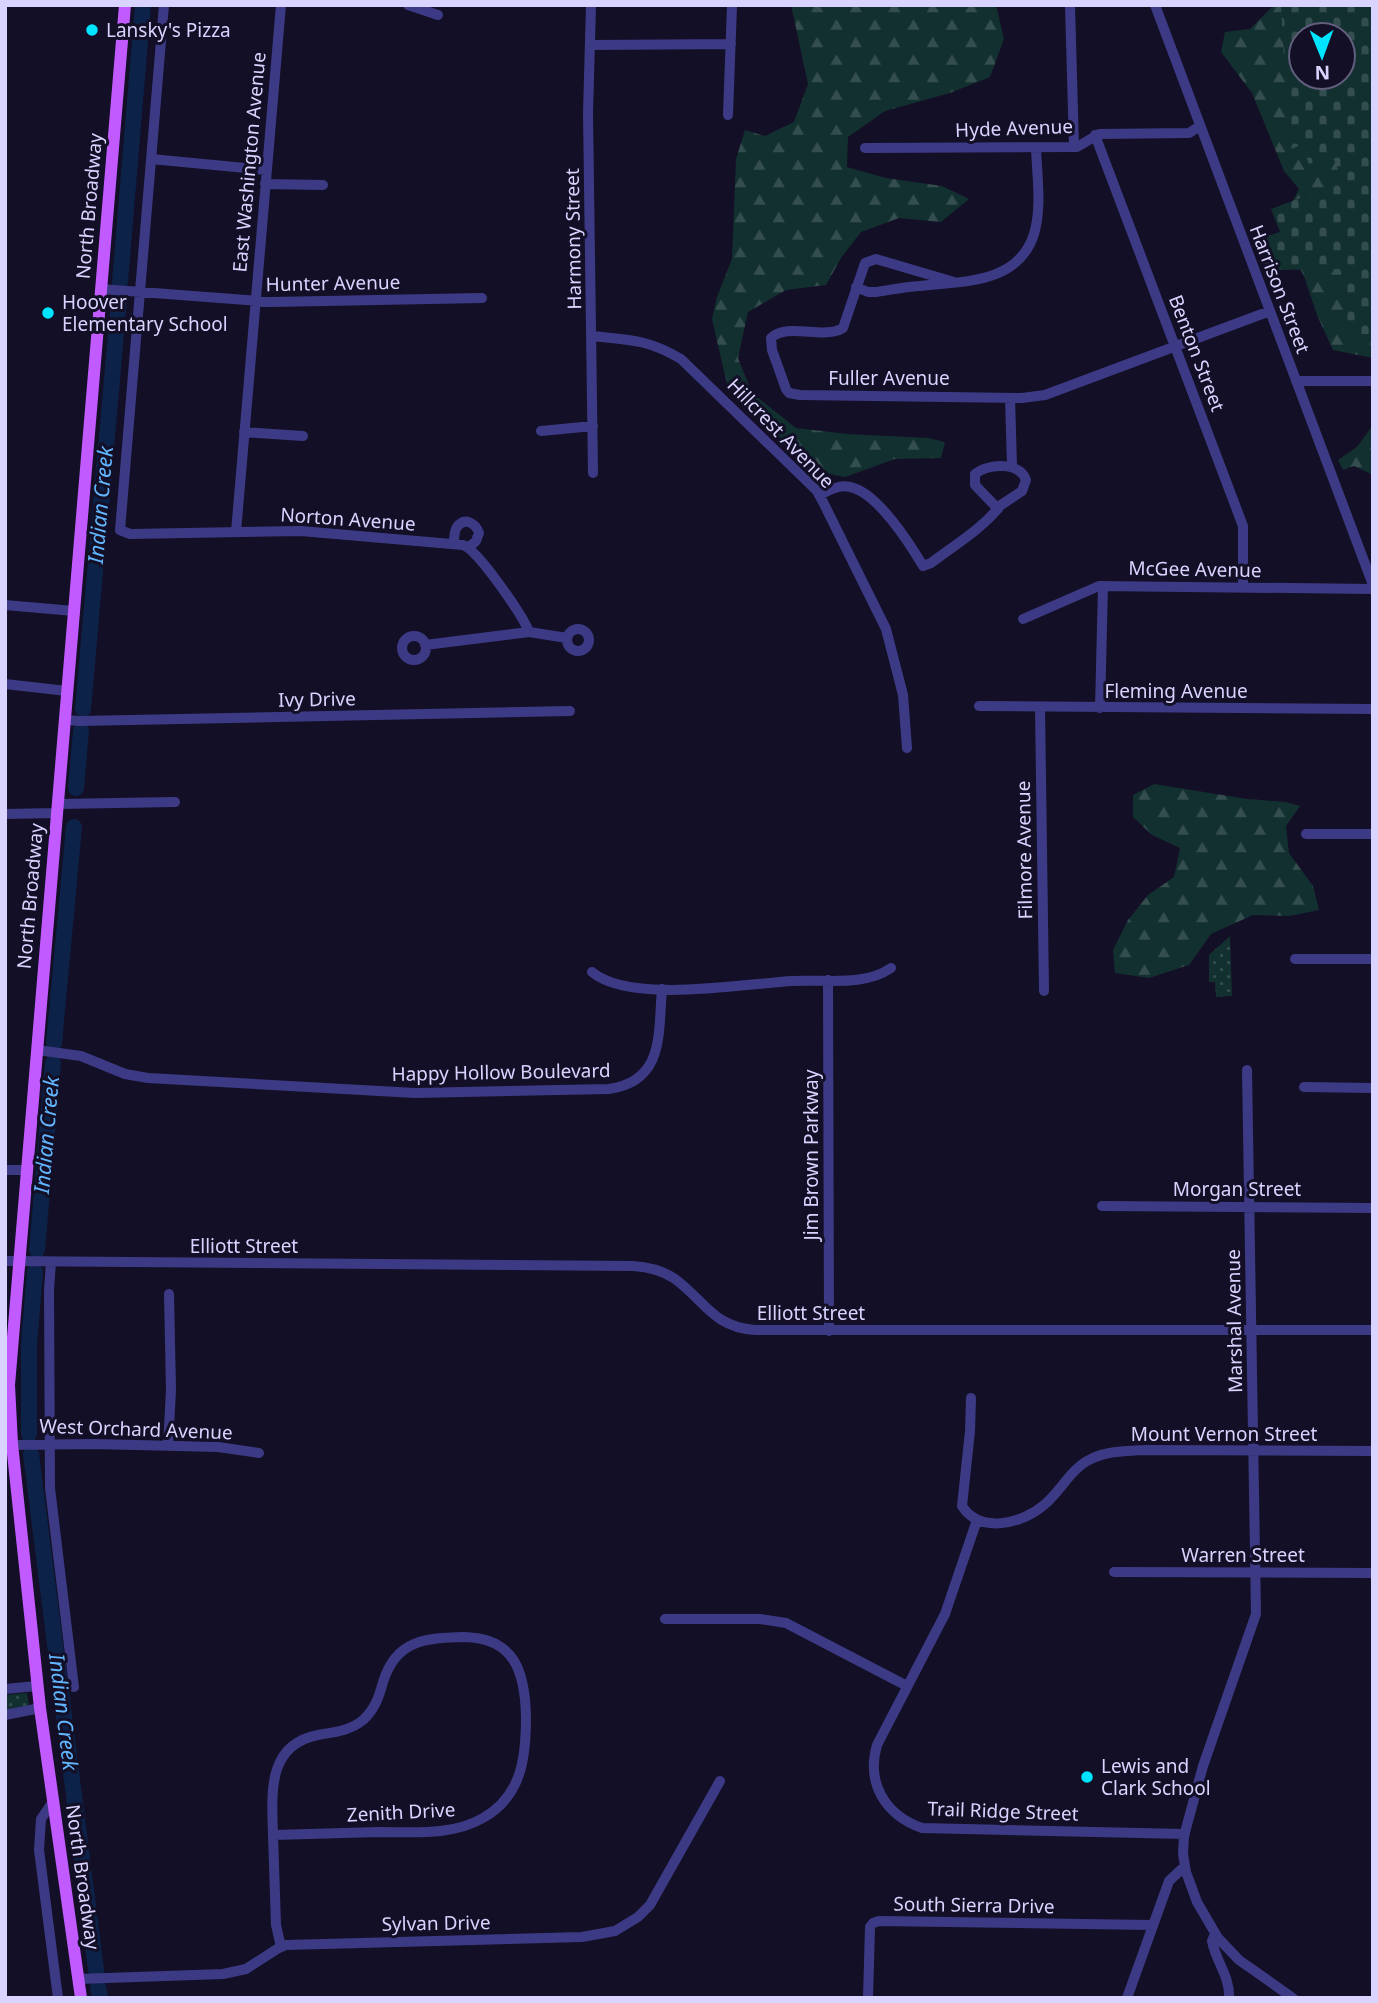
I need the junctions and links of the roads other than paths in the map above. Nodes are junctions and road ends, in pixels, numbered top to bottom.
1 (125, 5) edge
2 (164, 5) edge
3 (281, 5) edge
4 (408, 5) edge
5 (591, 5) edge
6 (732, 5) edge
7 (1070, 5) edge
8 (1155, 5) edge
9 (438, 15) dead end
10 (731, 44) junction
11 (591, 45) junction
12 (728, 115) dead end
13 (1200, 126) junction
14 (1096, 135) junction
15 (1074, 147) junction
16 (866, 148) dead end
17 (1036, 148) junction
18 (151, 159) junction
19 (266, 170) junction
20 (265, 184) junction
21 (323, 185) dead end
22 (954, 282) junction
23 (856, 286) junction
24 (101, 289) junction
25 (141, 292) junction
26 (482, 298) dead end
27 (255, 301) junction
28 (1270, 311) junction
29 (592, 336) junction
30 (1175, 347) junction
31 (1296, 381) junction
32 (1373, 381) edge
33 (1010, 398) junction
34 (593, 426) junction
35 (541, 431) dead end
36 (244, 432) junction
37 (303, 436) dead end
38 (1012, 466) junction
39 (593, 473) dead end
40 (819, 495) junction
41 (998, 509) junction
42 (236, 531) junction
43 (454, 544) junction
44 (469, 547) junction
45 (1103, 586) junction
46 (1243, 587) junction
47 (1373, 587) edge
48 (5, 605) edge
49 (74, 611) junction
50 (1023, 619) dead end
51 (529, 632) junction
52 (567, 638) dead end
53 (425, 645) dead end
54 (5, 684) edge
55 (67, 691) junction
56 (979, 706) dead end
57 (1040, 707) junction
58 (1100, 708) junction
59 (1373, 709) edge
60 (570, 711) dead end
61 (65, 720) junction
62 (907, 748) dead end
63 (175, 803) dead end
64 (57, 809) junction
65 (5, 814) edge
66 (1306, 834) dead end
67 (1373, 834) edge
68 (1295, 959) dead end
69 (1373, 959) edge
70 (891, 968) dead end
71 (592, 972) dead end
72 (828, 980) junction
73 (663, 989) junction
74 (1044, 991) dead end
75 (37, 1050) junction
76 (1247, 1070) dead end
77 (1304, 1087) dead end
78 (1373, 1088) edge
79 (5, 1170) edge
80 (27, 1170) junction
81 (1102, 1206) dead end
82 (1249, 1207) junction
83 (1373, 1208) edge
84 (12, 1261) edge
85 (51, 1262) junction
86 (169, 1294) dead end
87 (1252, 1329) junction
88 (1373, 1330) edge
89 (829, 1331) junction
90 (971, 1398) dead end
91 (48, 1443) junction
92 (8, 1444) edge
93 (168, 1446) junction
94 (1254, 1451) junction
95 (1373, 1451) edge
96 (259, 1453) dead end
97 (976, 1520) junction
98 (1114, 1572) dead end
99 (1256, 1572) junction
100 (1373, 1573) edge
101 (665, 1619) dead end
102 (37, 1686) junction
103 (907, 1686) junction
104 (74, 1687) dead end
105 (5, 1689) edge
106 (40, 1708) junction
107 (5, 1715) edge
108 (720, 1781) dead end
109 (52, 1803) junction
110 (1185, 1834) junction
111 (273, 1835) junction
112 (1185, 1866) junction
113 (1152, 1925) junction
114 (1215, 1934) junction
115 (281, 1947) junction
116 (78, 1979) junction
117 (58, 1998) edge
118 (81, 1998) edge
119 (868, 1998) edge
120 (1127, 1998) edge
121 (1228, 1998) edge
122 (1293, 1998) edge

1 - 24 main road, North Broadway
2 - 18 street
3 - 19 street, East Washington Avenue
4 - 9 street
5 - 11 street, Harmony Street
6 - 10 street
7 - 15 street
8 - 13 street, Harrison Street
10 - 11 street
10 - 12 street
11 - 29 street, Harmony Street
13 - 14 street, Hyde Avenue
13 - 28 street, Harrison Street
14 - 15 street, Hyde Avenue
14 - 30 street, Benton Street
15 - 17 street, Hyde Avenue
16 - 17 street, Hyde Avenue
17 - 22 street
18 - 19 street
18 - 25 street
19 - 20 street, East Washington Avenue
20 - 21 street
20 - 27 street, East Washington Avenue
22 - 23 street
22 - 23 street, Fuller Avenue
23 - 33 street, Fuller Avenue
24 - 25 street, Hunter Avenue
24 - 49 main road, North Broadway
25 - 27 street, Hunter Avenue
25 - 42 street, Norton Avenue
26 - 27 street, Hunter Avenue
27 - 36 street, East Washington Avenue
28 - 30 street, Fuller Avenue
28 - 31 street, Harrison Street
29 - 34 street, Harmony Street
29 - 40 street, Hillcrest Avenue
30 - 33 street, Fuller Avenue
30 - 46 street, Benton Street
31 - 32 street
31 - 47 street, Harrison Street
33 - 38 street
34 - 35 street
34 - 39 street, Harmony Street
36 - 37 street
36 - 42 street, East Washington Avenue
38 - 41 street
38 - 41 street
40 - 41 street
40 - 62 street, Hillcrest Avenue
42 - 43 street, Norton Avenue
43 - 44 street, Norton Avenue
43 - 44 street
44 - 51 street
45 - 46 street, McGee Avenue
45 - 50 street, McGee Avenue
45 - 58 street
46 - 47 street, McGee Avenue
48 - 49 street
49 - 55 main road, North Broadway
51 - 52 street
51 - 53 street
54 - 55 street
55 - 61 main road, North Broadway
56 - 57 street, Fleming Avenue
57 - 58 street, Fleming Avenue
57 - 74 street, Filmore Avenue
58 - 59 street, Fleming Avenue
60 - 61 street, Ivy Drive
61 - 64 main road, North Broadway
63 - 64 street
64 - 65 street
64 - 75 main road, North Broadway
66 - 67 street
68 - 69 street
70 - 72 street
71 - 73 street
72 - 73 street
72 - 89 street, Jim Brown Parkway
73 - 75 street, Happy Hollow Boulevard
75 - 80 main road, North Broadway
76 - 82 street, Marshal Avenue
77 - 78 street
79 - 80 street
80 - 84 main road, North Broadway
81 - 82 street, Morgan Street
82 - 83 street, Morgan Street
82 - 87 street, Marshal Avenue
84 - 85 street, Elliott Street
84 - 92 main road, North Broadway
85 - 89 street, Elliott Street
85 - 91 street
86 - 93 street
87 - 88 street, Elliott Street
87 - 89 street, Elliott Street
87 - 94 street, Marshal Avenue
90 - 97 street
91 - 92 street, West Orchard Avenue
91 - 93 street, West Orchard Avenue
91 - 104 street
92 - 102 main road, North Broadway
93 - 96 street, West Orchard Avenue
94 - 95 street, Mount Vernon Street
94 - 97 street, Mount Vernon Street
94 - 99 street, Marshal Avenue
97 - 103 street, Trail Ridge Street
98 - 99 street, Warren Street
99 - 100 street, Warren Street
99 - 110 street, Marshal Avenue
101 - 103 street
102 - 105 street
102 - 106 main road, North Broadway
103 - 110 street, Trail Ridge Street
106 - 107 street
106 - 109 main road, North Broadway
108 - 115 street, Sylvan Drive
109 - 116 main road, North Broadway
109 - 117 street
110 - 112 street, Marshal Avenue
111 - 111 street, Zenith Drive
111 - 115 street, Zenith Drive
112 - 113 street
112 - 114 street, Marshal Avenue
113 - 119 street, South Sierra Drive
113 - 120 street
114 - 121 street
114 - 122 street
115 - 116 street
116 - 118 main road, North Broadway

